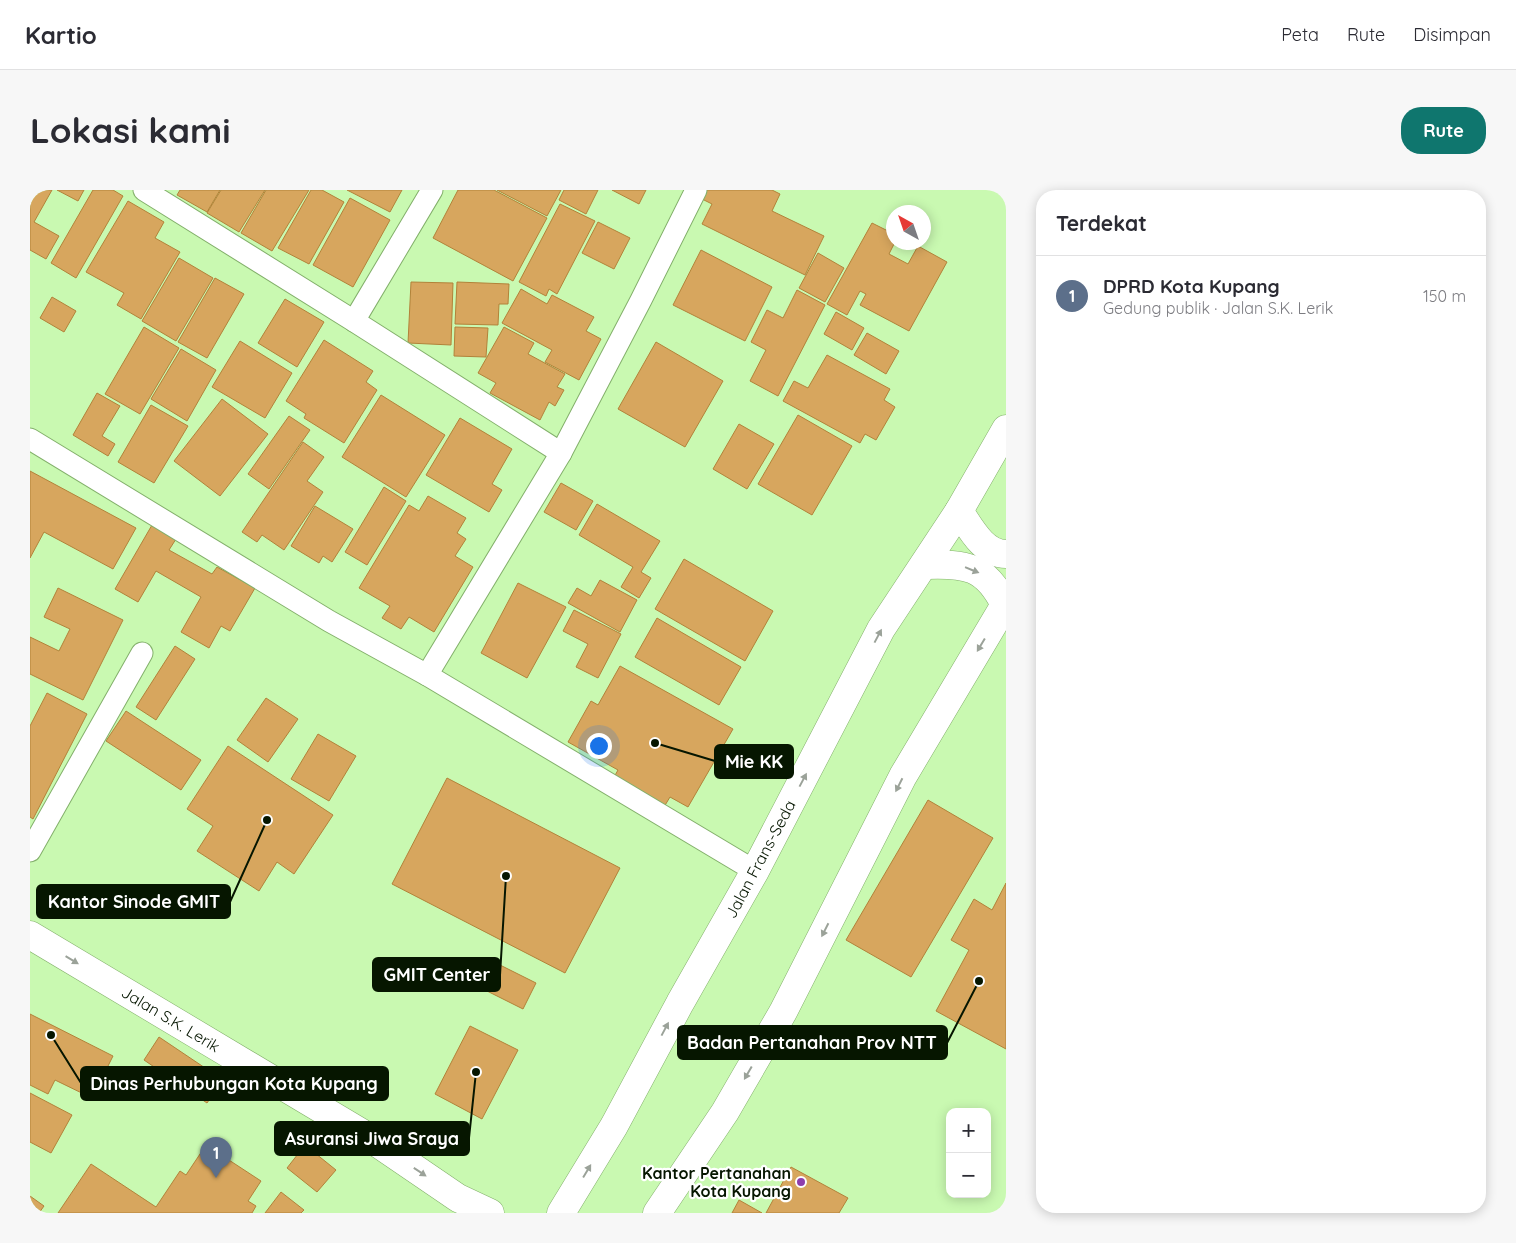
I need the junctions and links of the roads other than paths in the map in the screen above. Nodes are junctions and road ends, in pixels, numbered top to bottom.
1 (144, 190) edge
2 (432, 190) edge
3 (696, 190) edge
4 (354, 321) junction
5 (1006, 429) edge
6 (30, 439) edge
7 (561, 453) junction
8 (959, 510) junction
9 (1006, 554) edge
10 (924, 565) junction
11 (1006, 604) edge
12 (142, 653) dead end
13 (428, 674) junction
14 (30, 851) edge
15 (755, 871) junction
16 (30, 936) edge
17 (490, 1213) edge
18 (561, 1213) edge
19 (657, 1213) edge

1 - 4 street
2 - 4 street
3 - 7 street
4 - 7 street
5 - 8 main road, Jalan Frans-Seda
6 - 13 street
7 - 13 street
8 - 9 main road
8 - 10 main road, Jalan Frans-Seda
10 -> 11 main road
15 -> 10 main road, Jalan Frans-Seda
11 -> 19 main road
12 - 14 street
13 - 15 street
18 -> 15 main road, Jalan Frans-Seda
16 -> 17 main road, Jalan S.K. Lerik

